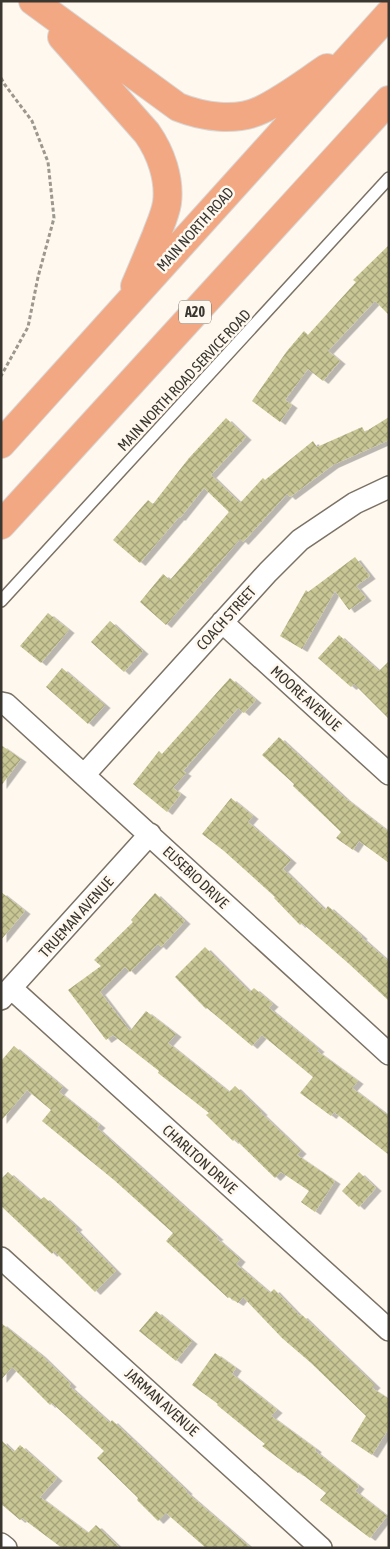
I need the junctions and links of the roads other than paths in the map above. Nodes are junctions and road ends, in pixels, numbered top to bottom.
1 (31, 1) edge
2 (389, 14) edge
3 (355, 50) junction
4 (389, 100) edge
5 (389, 178) edge
6 (128, 302) junction
7 (1, 444) edge
8 (389, 487) edge
9 (1, 525) edge
10 (1, 601) edge
11 (222, 622) junction
12 (1, 703) edge
13 (389, 774) edge
14 (84, 775) junction
15 (150, 834) junction
16 (6, 993) edge
17 (389, 1054) edge
18 (1, 1258) edge
19 (389, 1330) edge
20 (1, 1544) edge
21 (6, 1548) edge
22 (321, 1548) edge

1 - 3 highway
1 - 6 highway
2 - 3 highway, MAIN NORTH ROAD
3 - 6 highway, MAIN NORTH ROAD
4 - 9 highway, A20
5 - 10 lane, MAIN NORTH ROAD SERVICE ROAD
6 - 7 highway, MAIN NORTH ROAD
8 - 11 street, COACH STREET
11 - 13 street, MOORE AVENUE
11 - 14 street, COACH STREET
12 - 14 street, EUSEBIO DRIVE
14 - 15 street, EUSEBIO DRIVE
15 - 16 street, TRUEMAN AVENUE
15 - 17 street, EUSEBIO DRIVE
16 - 19 street, CHARLTON DRIVE
18 - 22 street, JARMAN AVENUE
20 - 21 street

